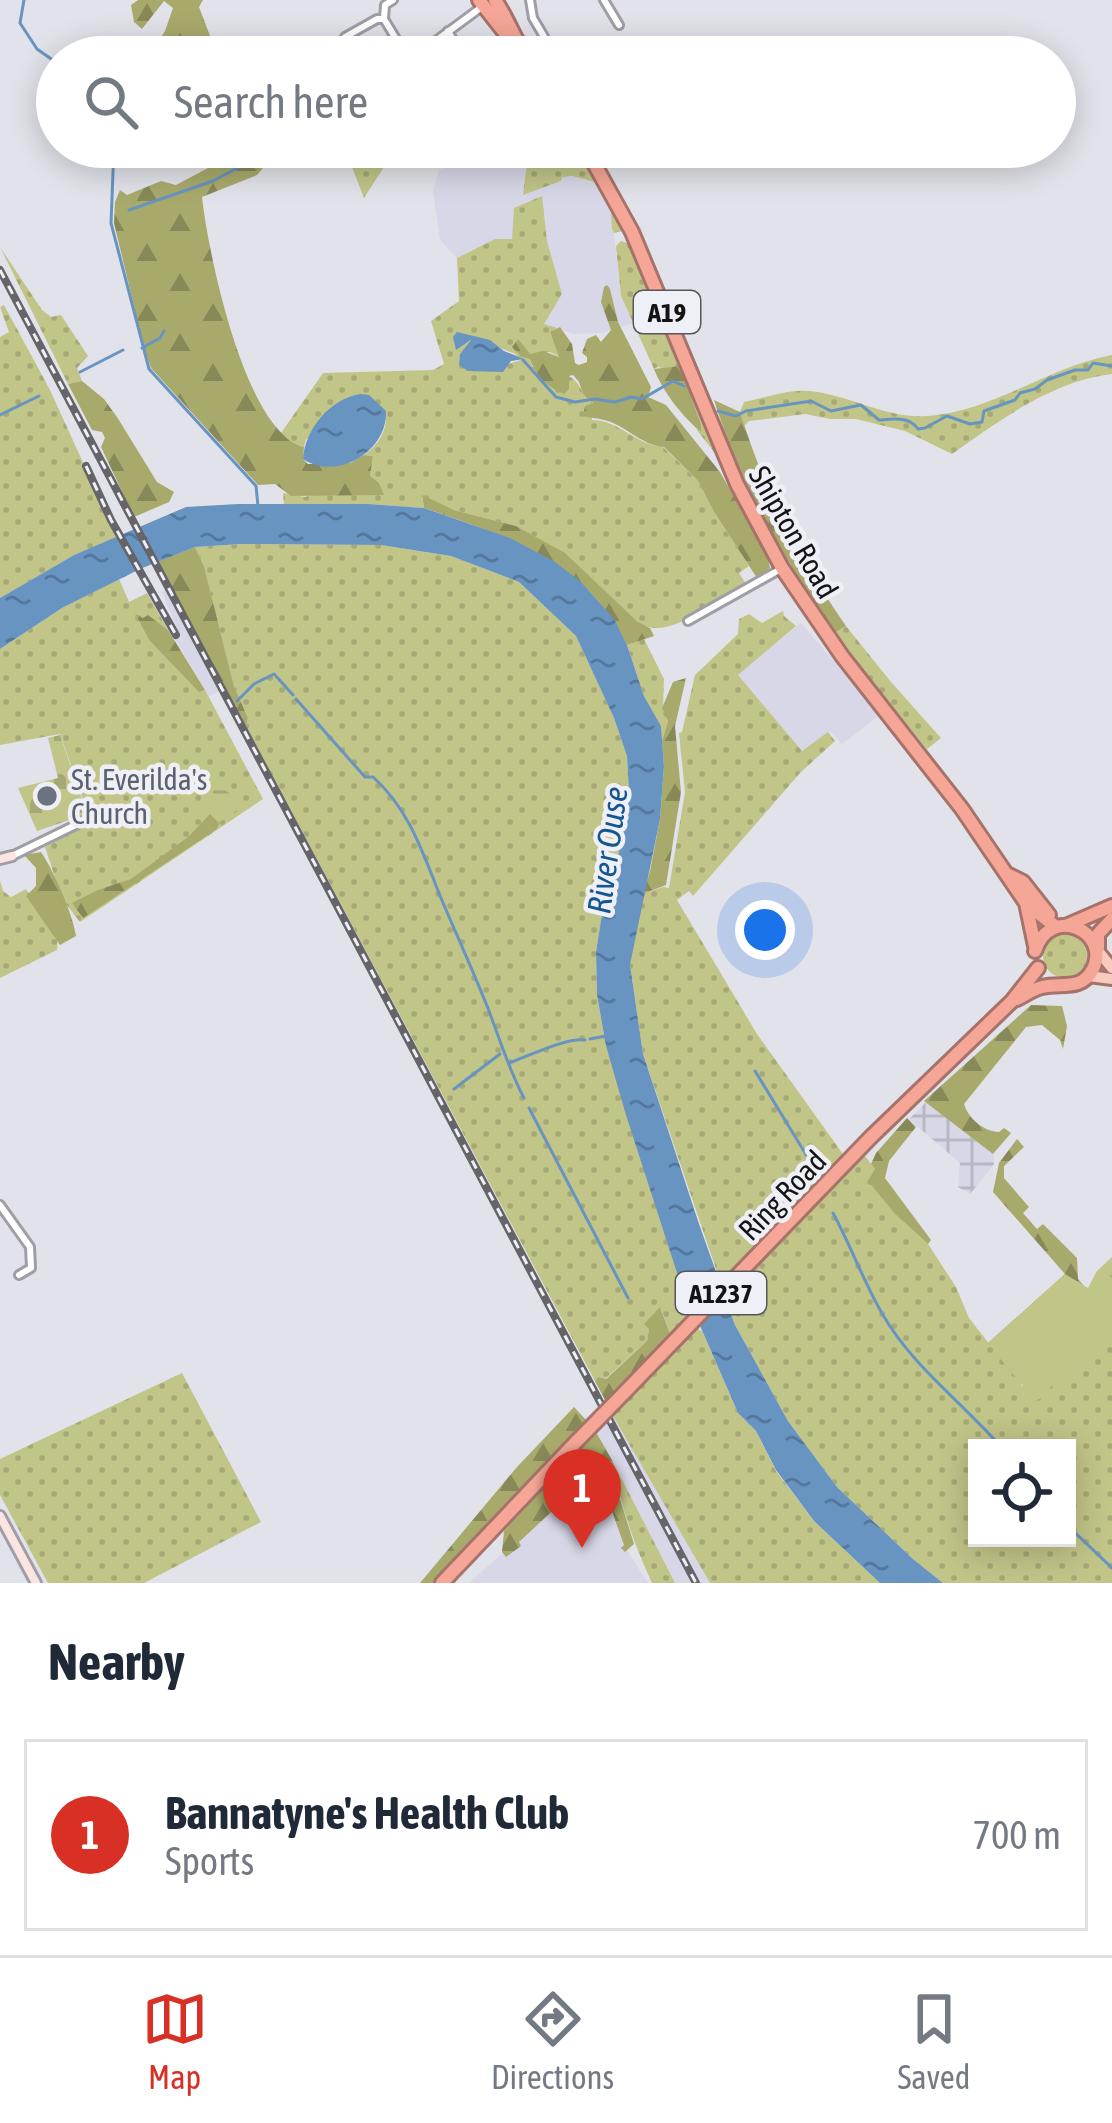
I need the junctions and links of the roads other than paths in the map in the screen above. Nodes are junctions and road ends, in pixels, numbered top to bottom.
1 (393, 0) edge
2 (530, 0) edge
3 (604, 0) edge
4 (488, 1) edge
5 (384, 19) junction
6 (620, 26) dead end
7 (448, 31) junction
8 (347, 36) edge
9 (396, 36) edge
10 (441, 36) edge
11 (451, 36) edge
12 (510, 36) edge
13 (544, 36) edge
14 (597, 168) edge
15 (782, 568) junction
16 (688, 621) dead end
17 (94, 816) dead end
18 (12, 856) joint
19 (0, 859) edge
20 (1008, 874) junction
21 (1026, 903) junction
22 (1112, 908) edge
23 (1112, 919) edge
24 (1067, 925) junction
25 (1035, 945) junction
26 (1094, 946) junction
27 (1037, 968) junction
28 (1112, 968) edge
29 (1089, 976) junction
30 (1112, 979) edge
31 (1058, 985) junction
32 (1012, 1001) junction
33 (987, 1023) junction
34 (2, 1212) edge
35 (31, 1268) junction
36 (39, 1274) dead end
37 (19, 1275) dead end
38 (0, 1516) edge
39 (37, 1583) edge
40 (442, 1583) edge

1 - 5 street
2 - 13 street
3 - 6 street
4 - 7 street
4 - 12 highway
5 - 8 street
5 - 9 street
7 - 10 street
7 - 11 street
14 - 15 highway, Shipton Road / A19
15 - 16 street
15 - 20 highway, Shipton Road / A19
17 - 18 street
18 - 19 street
20 - 21 highway, Shipton Road / A19
20 - 24 highway
21 - 24 highway, Shipton Road / A19
21 - 25 highway, Shipton Road / A19
22 - 24 highway
22 - 26 highway
23 - 26 highway
24 - 25 highway
24 - 26 highway
25 - 27 highway
25 - 33 highway
26 - 28 main road
26 - 29 highway
27 - 31 highway
27 - 32 highway, Ring Road / A1237
29 - 30 main road
29 - 31 highway
31 - 32 highway, Ring Road / A1237
32 - 33 highway, Ring Road / A1237
33 - 40 highway, Ring Road / A1237, bridge
34 - 35 street
35 - 36 street
35 - 37 street
38 - 39 street

